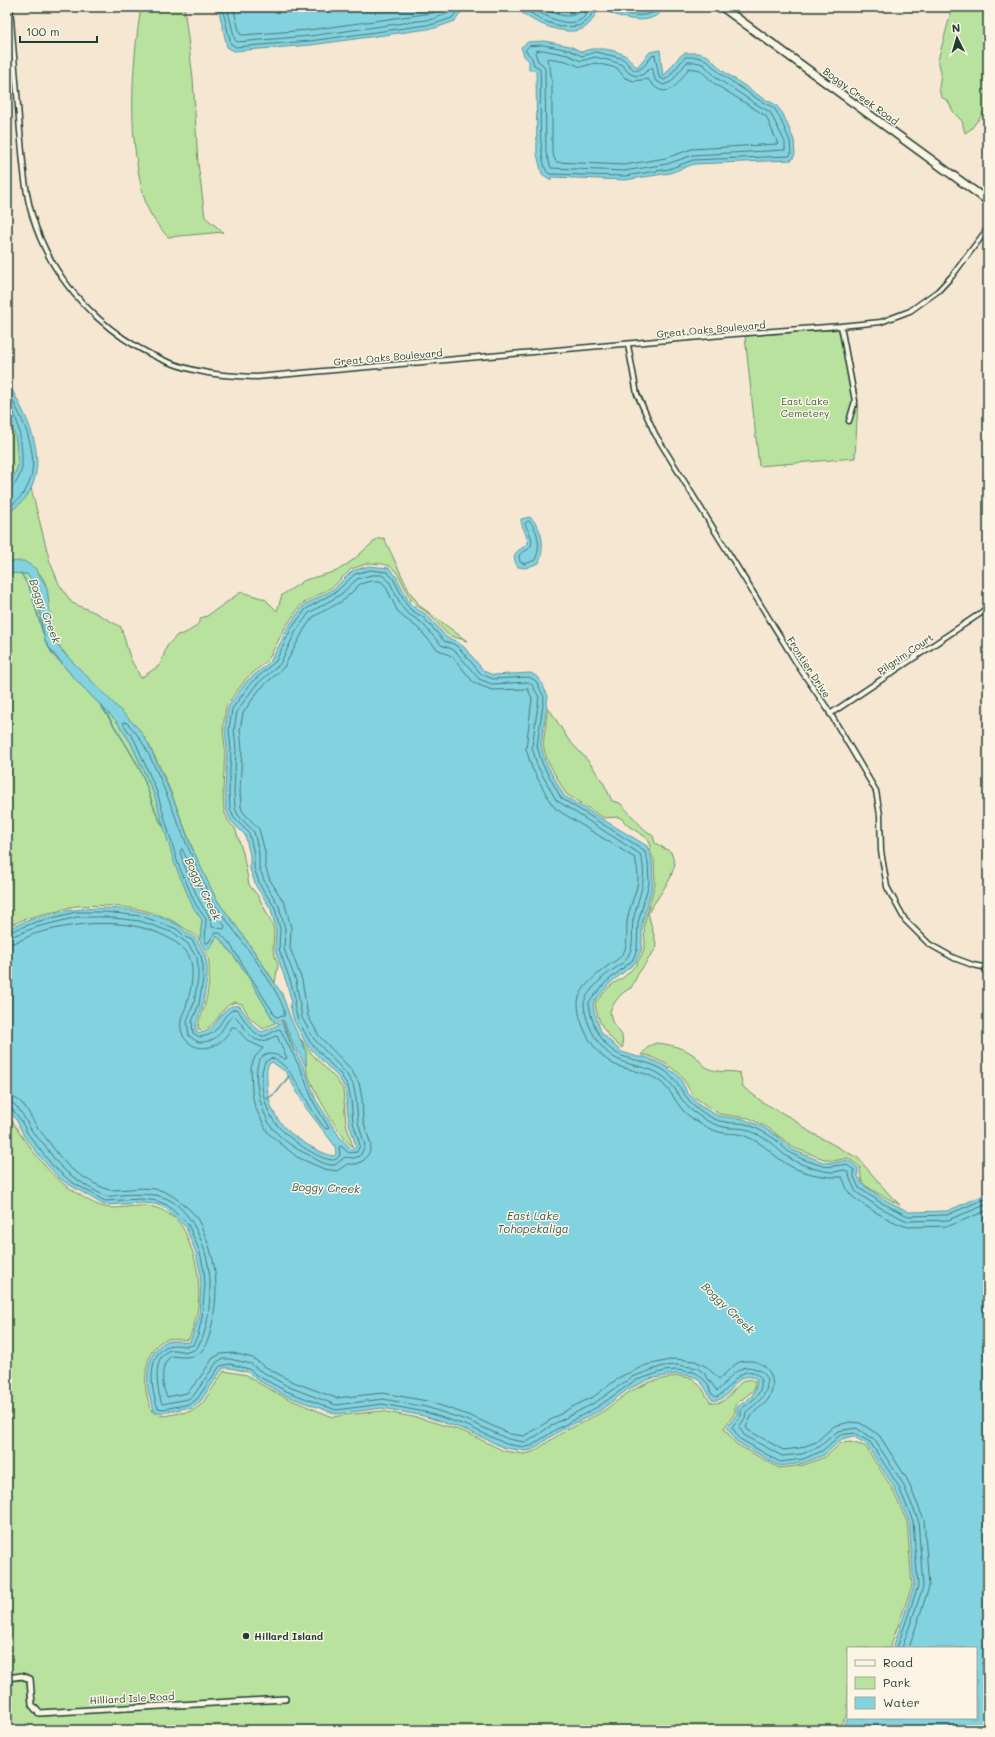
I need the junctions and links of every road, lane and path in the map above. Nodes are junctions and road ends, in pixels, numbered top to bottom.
1 (10, 7) edge
2 (722, 7) edge
3 (988, 201) edge
4 (988, 228) edge
5 (841, 326) junction
6 (628, 345) junction
7 (849, 421) dead end
8 (988, 606) edge
9 (830, 714) junction
10 (988, 968) edge
11 (7, 1678) edge
12 (285, 1699) dead end

1 - 6 street, Great Oaks Boulevard
2 - 3 main road, Boggy Creek Road
4 - 5 street, Great Oaks Boulevard
5 - 6 street, Great Oaks Boulevard
5 - 7 street
6 - 9 street, Frontier Drive
8 - 9 street, Pilgrim Court
9 - 10 street, Frontier Drive
11 - 12 street, Hilliard Isle Road

